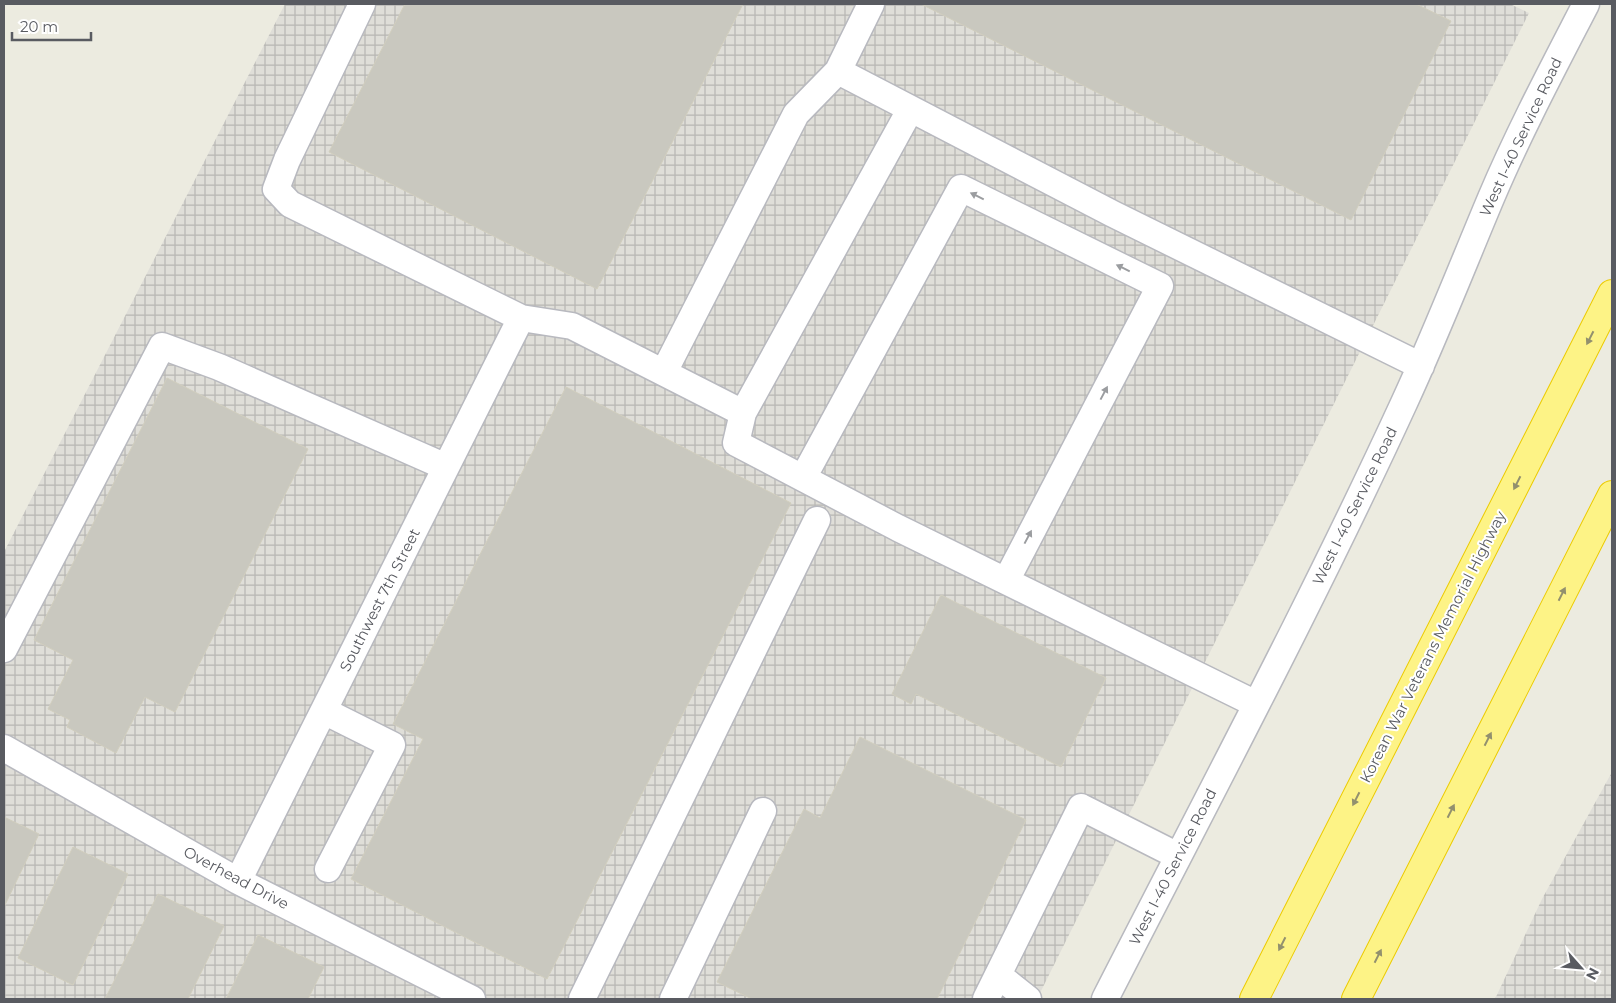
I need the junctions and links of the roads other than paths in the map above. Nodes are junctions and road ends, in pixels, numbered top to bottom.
1 (362, 4) edge
2 (871, 4) edge
3 (1586, 4) edge
4 (838, 71) junction
5 (910, 110) junction
6 (1612, 294) edge
7 (521, 318) junction
8 (1421, 366) junction
9 (664, 372) junction
10 (743, 413) junction
11 (446, 468) junction
12 (804, 478) junction
13 (1612, 495) edge
14 (817, 520) dead end
15 (1006, 581) junction
16 (4, 649) edge
17 (1256, 704) junction
18 (324, 711) junction
19 (4, 748) edge
20 (763, 811) dead end
21 (1178, 856) junction
22 (328, 869) dead end
23 (238, 881) junction
24 (998, 975) junction
25 (472, 999) edge
26 (582, 999) edge
27 (673, 999) edge
28 (986, 999) edge
29 (1028, 999) edge
30 (1105, 999) edge
31 (1254, 999) edge
32 (1356, 999) edge

1 - 7 street
2 - 4 street
3 - 8 street, West I-40 Service Road
4 - 5 street
4 - 9 street
5 - 8 street
5 - 10 street
6 -> 31 highway, Korean War Veterans Memorial Highway
7 - 9 street
7 - 11 street, Southwest 7th Street
8 - 17 street, West I-40 Service Road
9 - 10 street
10 - 12 street
11 - 16 street
11 - 18 street, Southwest 7th Street
12 - 15 street
15 -> 12 street
32 -> 13 highway
14 - 26 street
15 - 17 street
17 - 21 street, West I-40 Service Road
18 - 22 street
18 - 23 street, Southwest 7th Street
19 - 23 street, Overhead Drive
20 - 27 street
21 - 24 street
21 - 30 street, West I-40 Service Road
23 - 25 street, Overhead Drive
24 - 28 street
24 - 29 street

